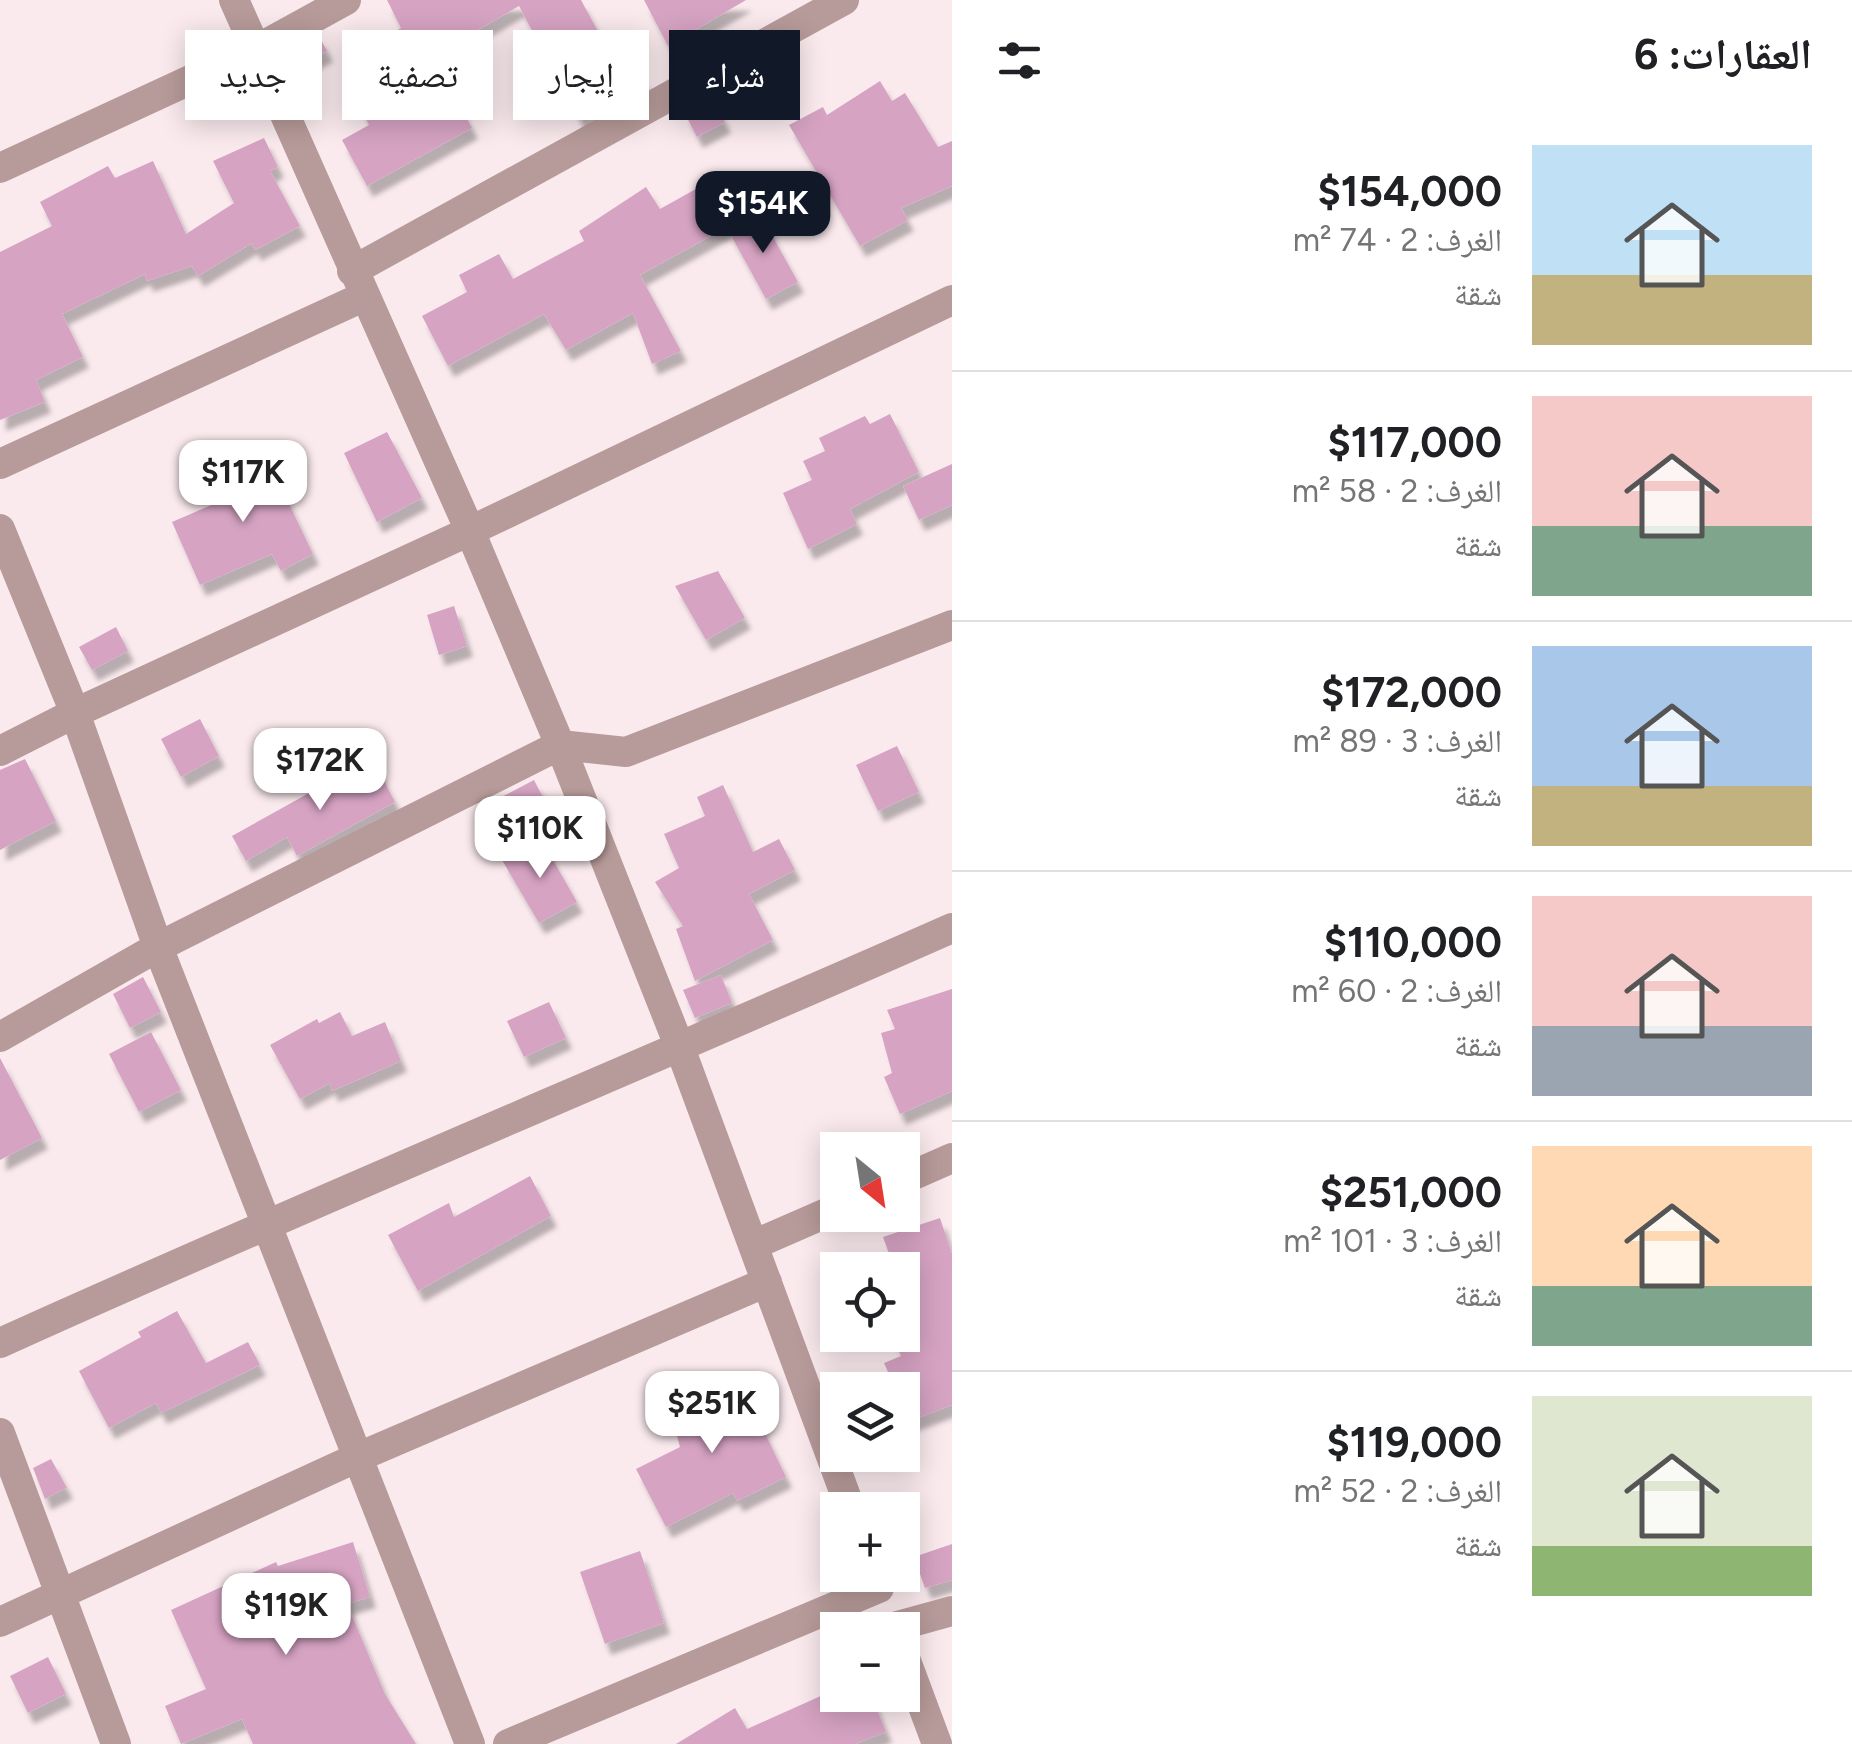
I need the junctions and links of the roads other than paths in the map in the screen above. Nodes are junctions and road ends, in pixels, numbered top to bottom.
1 (234, 0) edge
2 (346, 0) edge
3 (844, 0) edge
4 (248, 30) edge
5 (292, 30) edge
6 (185, 82) edge
7 (288, 120) edge
8 (0, 168) edge
9 (358, 284) junction
10 (952, 300) edge
11 (0, 464) edge
12 (0, 529) edge
13 (470, 531) junction
14 (952, 625) edge
15 (75, 713) junction
16 (560, 745) junction
17 (0, 751) edge
18 (952, 928) edge
19 (158, 947) junction
20 (0, 1037) edge
21 (680, 1048) junction
22 (952, 1158) edge
23 (920, 1172) edge
24 (820, 1216) edge
25 (265, 1223) junction
26 (753, 1244) junction
27 (767, 1282) junction
28 (0, 1342) edge
29 (0, 1433) edge
30 (356, 1458) junction
31 (843, 1492) edge
32 (852, 1592) edge
33 (60, 1596) junction
34 (952, 1610) edge
35 (0, 1622) edge
36 (920, 1625) edge
37 (920, 1698) edge
38 (116, 1744) edge
39 (470, 1744) edge
40 (508, 1744) edge
41 (937, 1744) edge

1 - 4 street
2 - 5 street
3 - 9 street
6 - 8 street
7 - 9 street
9 - 11 street
9 - 13 street
10 - 13 street
12 - 15 street
13 - 15 street
13 - 16 street
14 - 16 street
15 - 17 street
15 - 19 street
16 - 19 street
16 - 21 street
18 - 21 street
19 - 20 street
19 - 25 street
21 - 25 street
21 - 26 street
22 - 23 street
24 - 26 street
25 - 28 street
25 - 30 street
26 - 27 street
27 - 30 street
27 - 31 street
29 - 33 street
30 - 33 street
30 - 39 street
32 - 40 street
33 - 35 street
33 - 38 street
34 - 36 street
37 - 41 street

